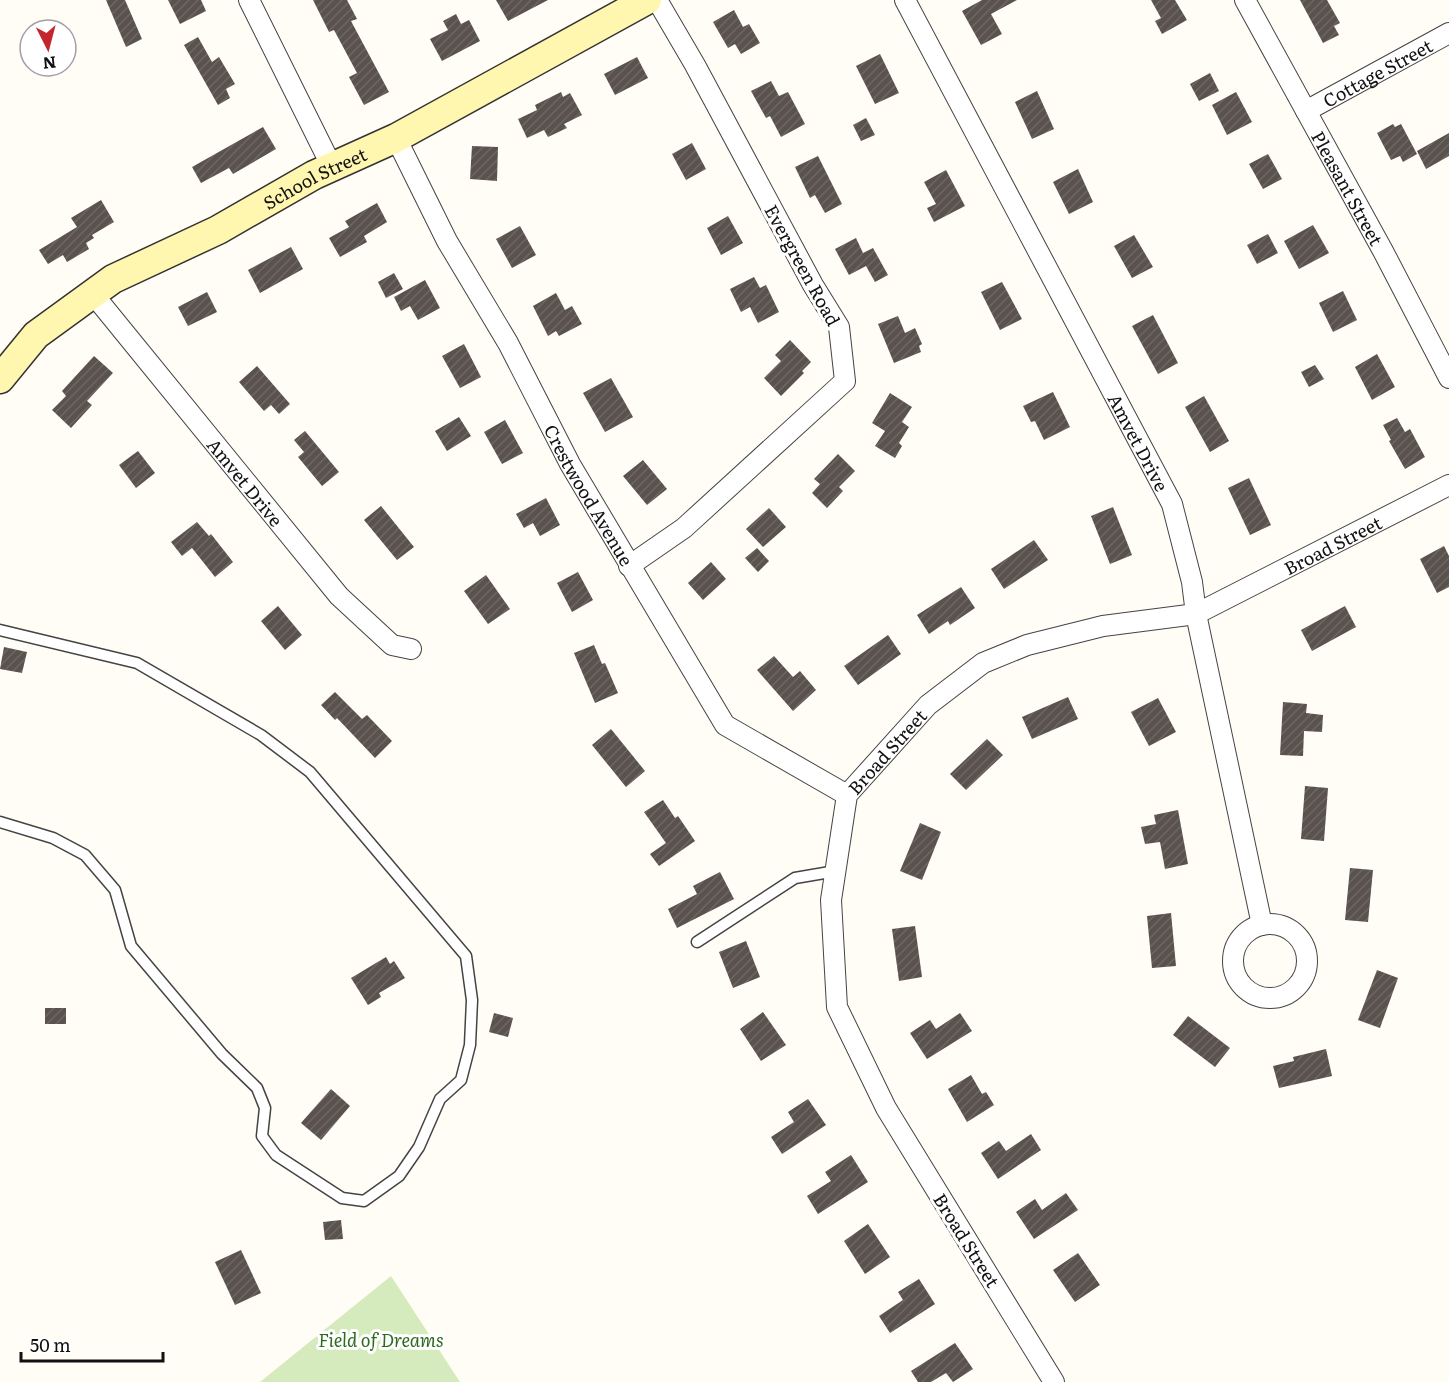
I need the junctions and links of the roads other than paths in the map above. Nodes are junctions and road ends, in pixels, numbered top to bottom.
1 (249, 0) edge
2 (647, 0) edge
3 (657, 0) edge
4 (904, 0) edge
5 (1245, 0) edge
6 (1449, 33) edge
7 (1306, 111) junction
8 (396, 138) junction
9 (332, 167) junction
10 (93, 294) junction
11 (1449, 378) edge
12 (0, 379) edge
13 (1449, 485) edge
14 (629, 566) junction
15 (1196, 614) junction
16 (0, 630) edge
17 (411, 650) dead end
18 (848, 795) junction
19 (0, 822) edge
20 (836, 871) junction
21 (1262, 924) dead end
22 (697, 942) dead end
23 (1054, 1382) edge

1 - 9 street
2 - 8 street, School Street
3 - 14 street, Evergreen Road
4 - 15 street, Amvet Drive
5 - 7 street, Pleasant Street
6 - 7 street, Cottage Street
7 - 11 street, Pleasant Street
8 - 9 street, School Street
8 - 14 street, Crestwood Avenue
9 - 10 street, School Street
10 - 12 street, School Street
10 - 17 street, Amvet Drive
13 - 15 street, Broad Street
14 - 18 street, Crestwood Avenue
15 - 18 street, Broad Street
15 - 21 street, Amvet Drive
16 - 19 lane
18 - 20 street, Broad Street
20 - 22 lane
20 - 23 street, Broad Street

